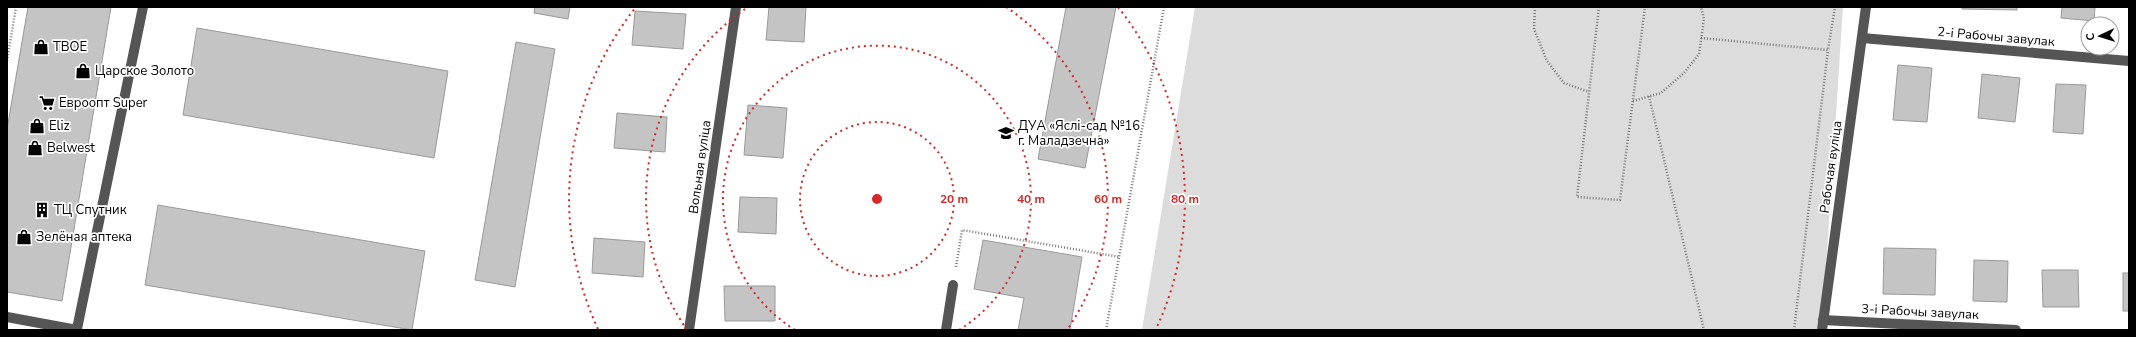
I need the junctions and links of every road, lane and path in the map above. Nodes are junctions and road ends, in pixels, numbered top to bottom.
1 (16, 7) edge
2 (143, 7) edge
3 (736, 7) edge
4 (1164, 7) edge
5 (1535, 7) edge
6 (1599, 7) edge
7 (1645, 7) edge
8 (1701, 7) edge
9 (1835, 7) edge
10 (1866, 7) edge
11 (1702, 38) junction
12 (1862, 38) junction
13 (1828, 50) junction
14 (7, 61) edge
15 (2129, 61) edge
16 (1589, 92) junction
17 (1649, 96) junction
18 (1633, 101) junction
19 (1120, 257) junction
20 (953, 285) joint
21 (7, 317) edge
22 (1823, 320) junction
23 (77, 329) edge
24 (690, 330) edge
25 (946, 330) edge
26 (1106, 330) edge
27 (1704, 330) edge
28 (1794, 330) edge
29 (1822, 330) edge
30 (2016, 330) edge

1 - 14 path
2 - 23 street
3 - 24 street, Вольная вуліца
4 - 19 path
5 - 16 path
6 - 16 path
7 - 18 path
8 - 11 path
9 - 13 path
10 - 12 street, Рабочая вуліца
11 - 13 path
11 - 17 path
12 - 15 street, 2-і Рабочы завулак
12 - 22 street, Рабочая вуліца
13 - 28 path
16 - 18 path
17 - 18 path
17 - 27 path
19 - 20 path
19 - 26 path
20 - 25 street
21 - 23 street
22 - 29 street, Рабочая вуліца
22 - 30 street, 3-і Рабочы завулак

